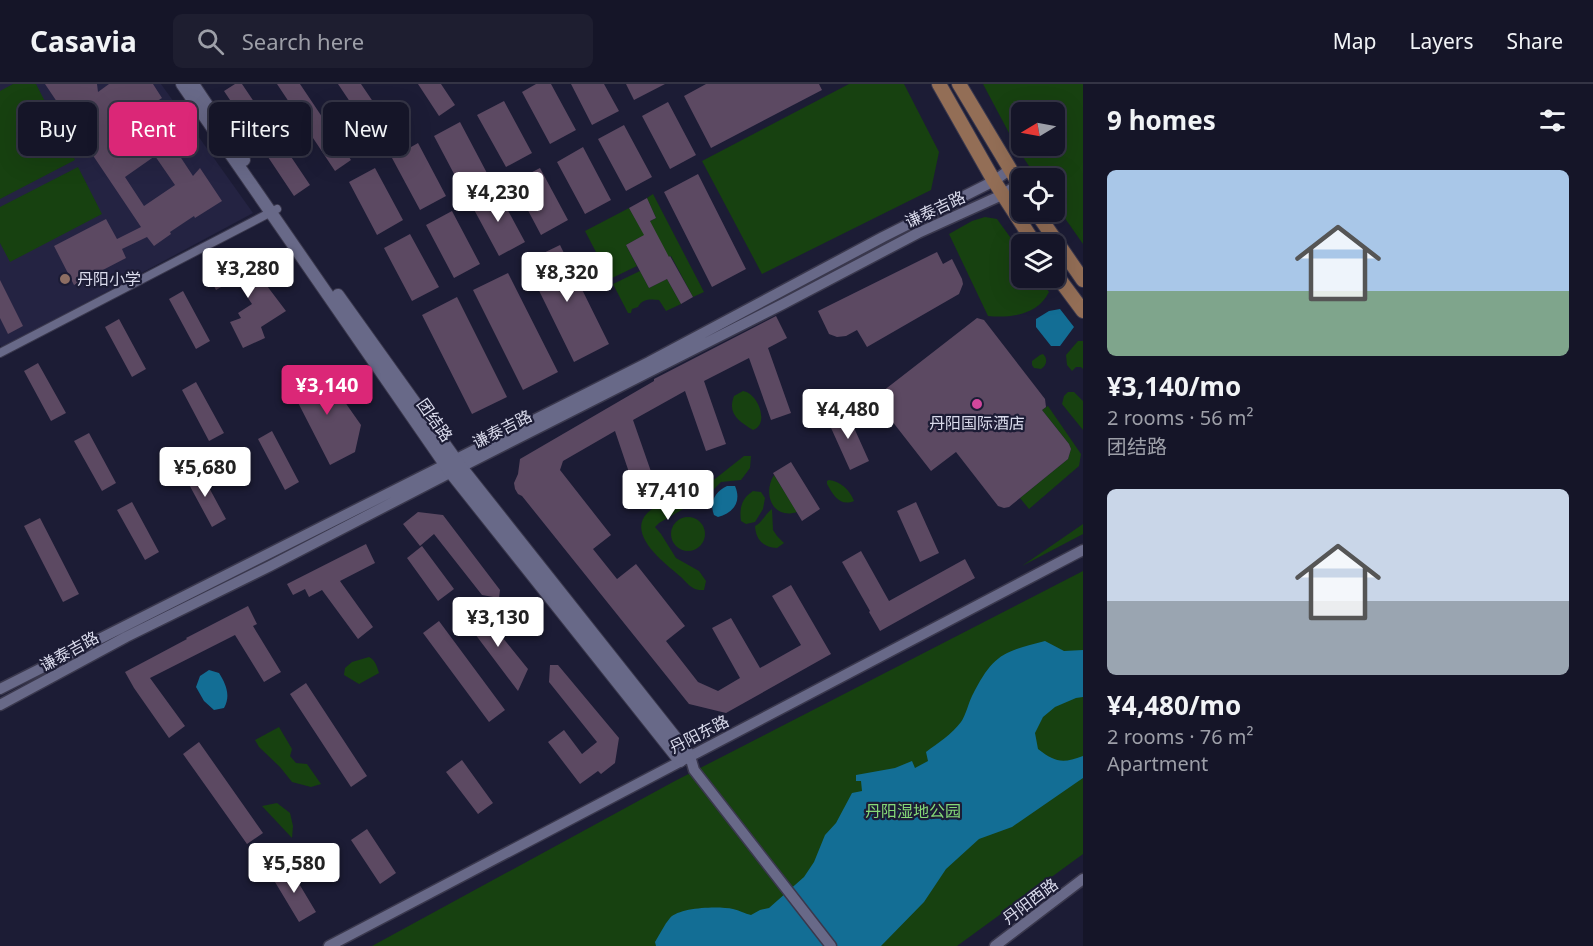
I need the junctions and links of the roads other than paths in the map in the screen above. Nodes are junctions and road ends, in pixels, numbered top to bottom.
1 (182, 84) edge
2 (193, 84) edge
3 (939, 84) edge
4 (959, 84) edge
5 (1009, 170) junction
6 (1011, 173) edge
7 (994, 181) junction
8 (1011, 191) edge
9 (1002, 195) junction
10 (274, 211) junction
11 (1043, 222) edge
12 (1028, 234) edge
13 (1083, 280) edge
14 (1065, 287) edge
15 (1083, 311) edge
16 (0, 353) edge
17 (453, 466) junction
18 (1083, 550) edge
19 (0, 689) edge
20 (0, 705) edge
21 (687, 762) junction
22 (1083, 879) edge
23 (329, 946) edge
24 (831, 946) edge
25 (995, 946) edge

1 - 10 main road, 团结路
2 - 10 main road, 团结路
3 - 7 main road
4 - 5 main road
5 - 6 main road
5 - 7 street, 谦泰吉路
7 - 9 main road
7 - 17 street, 谦泰吉路
8 - 9 street, 谦泰吉路
9 - 12 main road
9 - 17 street, 谦泰吉路
10 - 16 street
10 - 17 main road, 团结路
11 - 13 main road
14 - 15 main road
17 - 19 street, 谦泰吉路
17 - 20 street, 谦泰吉路
17 - 21 main road, 团结路
18 - 21 street, 丹阳东路
21 - 23 street, 丹阳东路
21 - 24 street
22 - 25 street, 丹阳西路

